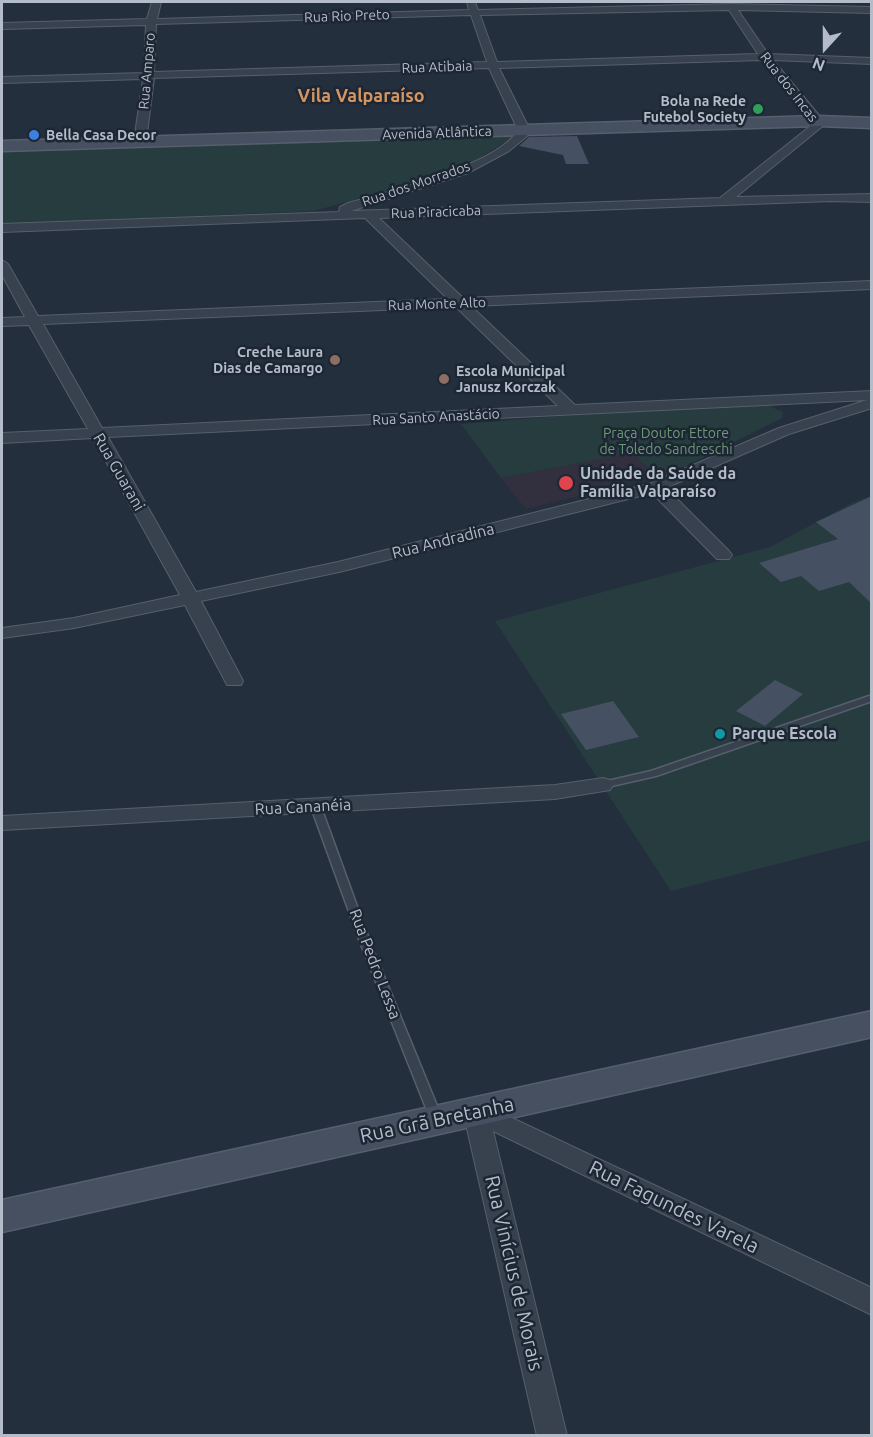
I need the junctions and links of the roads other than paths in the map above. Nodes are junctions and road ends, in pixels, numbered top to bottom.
1 (156, 2) edge
2 (471, 2) edge
3 (790, 4) edge
4 (631, 5) edge
5 (731, 7) junction
6 (872, 10) edge
7 (475, 13) junction
8 (151, 22) junction
9 (2, 26) edge
10 (765, 57) junction
11 (872, 61) edge
12 (493, 66) junction
13 (149, 76) junction
14 (2, 80) edge
15 (818, 121) junction
16 (872, 123) edge
17 (524, 130) junction
18 (140, 141) junction
19 (2, 146) edge
20 (872, 198) edge
21 (723, 201) junction
22 (369, 215) junction
23 (342, 216) junction
24 (2, 228) edge
25 (2, 264) edge
26 (872, 285) edge
27 (460, 303) junction
28 (34, 320) junction
29 (2, 322) edge
30 (872, 395) edge
31 (755, 400) junction
32 (872, 403) edge
33 (571, 410) junction
34 (801, 424) junction
35 (97, 434) junction
36 (2, 438) edge
37 (656, 487) junction
38 (723, 555) dead end
39 (191, 599) junction
40 (2, 633) edge
41 (234, 681) dead end
42 (872, 698) edge
43 (603, 785) joint
44 (316, 807) junction
45 (2, 823) edge
46 (872, 1024) edge
47 (476, 1111) junction
48 (436, 1120) junction
49 (2, 1215) edge
50 (872, 1302) edge
51 (552, 1436) edge

1 - 8 street, Rua Amparo
2 - 7 street
3 - 5 street, Rua Rio Preto
3 - 6 street, Rua Rio Preto
4 - 5 street, Rua Rio Preto
4 - 7 street, Rua Rio Preto
5 - 10 street, Rua dos Incas
7 - 8 street, Rua Rio Preto
7 - 12 street
8 - 9 street, Rua Rio Preto
8 - 13 street, Rua Amparo
10 - 11 street, Rua Atibaia
10 - 12 street, Rua Atibaia
10 - 15 street, Rua dos Incas
12 - 13 street, Rua Atibaia
12 - 17 street
13 - 14 street, Rua Atibaia
13 - 18 street, Rua Amparo
15 - 16 main road, Avenida Atlântica
15 - 17 main road, Avenida Atlântica
15 - 21 street, Rua dos Incas
17 - 18 main road, Avenida Atlântica
17 - 23 street, Rua dos Morrados
18 - 19 main road, Avenida Atlântica
20 - 21 street, Rua Piracicaba
21 - 22 street, Rua Piracicaba
22 - 23 street, Rua Piracicaba
22 - 27 street
23 - 24 street, Rua Piracicaba
25 - 28 street, Rua Guarani
26 - 27 street, Rua Monte Alto
27 - 28 street, Rua Monte Alto
27 - 33 street
28 - 29 street, Rua Monte Alto
28 - 35 street, Rua Guarani
30 - 31 street, Rua Santo Anastácio
31 - 33 street, Rua Santo Anastácio
31 - 34 street
32 - 34 street, Rua Andradina
33 - 35 street, Rua Santo Anastácio
34 - 37 street, Rua Andradina
35 - 36 street, Rua Santo Anastácio
35 - 39 street, Rua Guarani
37 - 38 street
37 - 39 street, Rua Andradina
39 - 40 street, Rua Andradina
39 - 41 street, Rua Guarani
42 - 43 lane
43 - 44 street, Rua Cananéia
44 - 45 street, Rua Cananéia
44 - 48 lane, Rua Pedro Lessa
46 - 47 main road, Rua Grã Bretanha
47 - 48 main road, Rua Grã Bretanha
47 - 50 street, Rua Fagundes Varela
47 - 51 street, Rua Vinícius de Morais
48 - 49 main road, Rua Grã Bretanha

